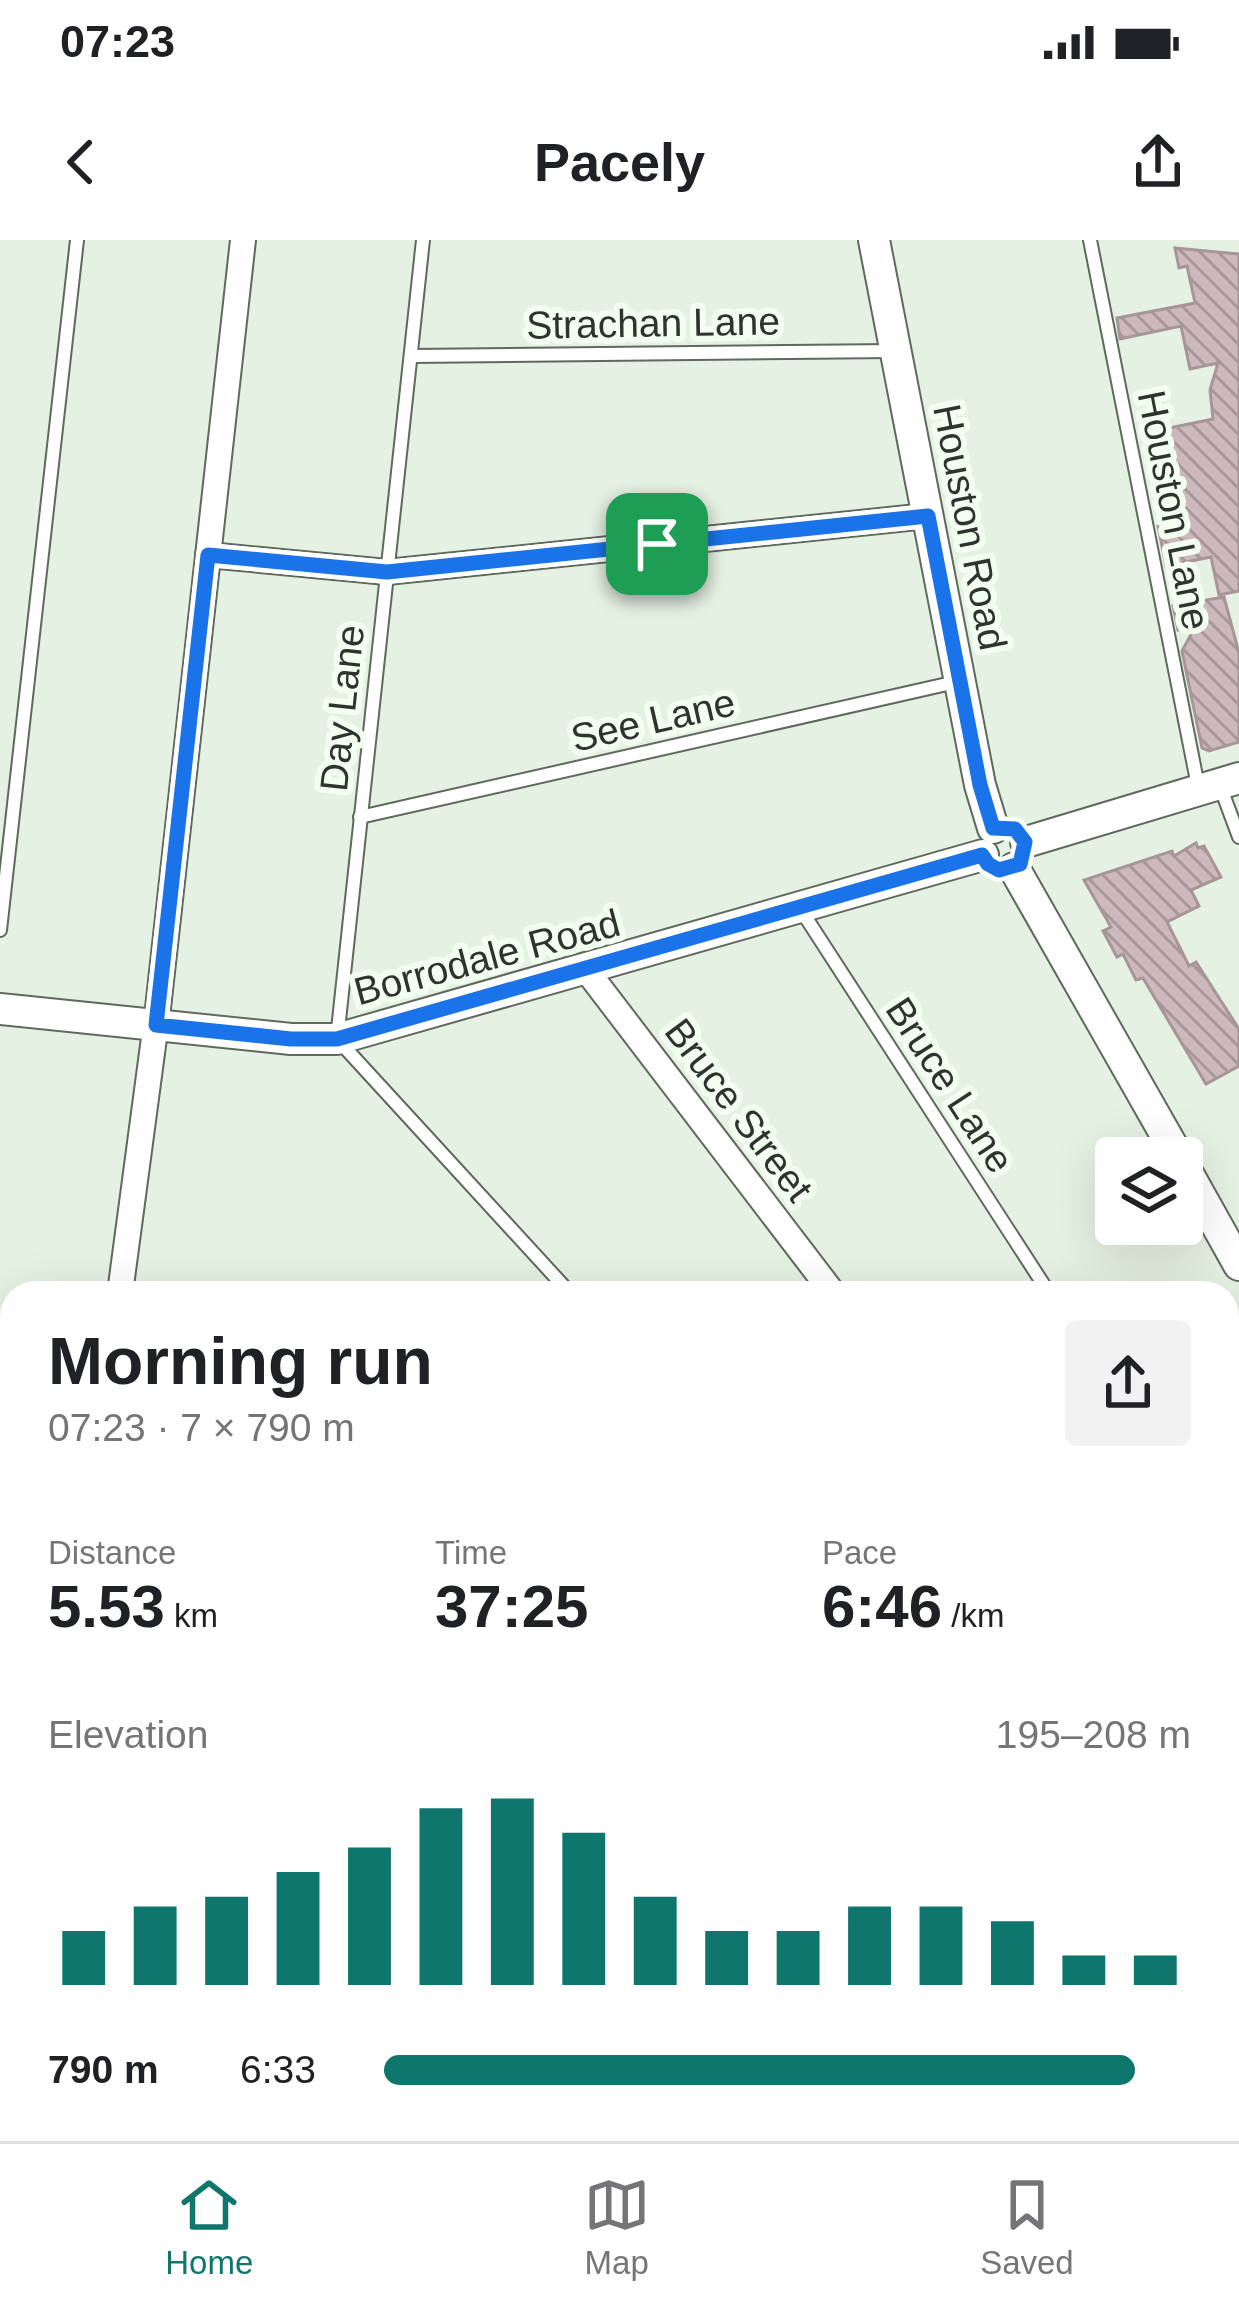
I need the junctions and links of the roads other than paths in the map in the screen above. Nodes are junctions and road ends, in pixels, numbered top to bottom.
1 (76, 240) edge
2 (243, 240) edge
3 (423, 240) edge
4 (874, 240) edge
5 (1090, 240) edge
6 (897, 351) junction
7 (410, 356) junction
8 (928, 516) junction
9 (208, 555) junction
10 (387, 572) junction
11 (960, 681) junction
12 (1219, 785) edge
13 (360, 817) junction
14 (1239, 837) edge
15 (988, 841) junction
16 (1020, 855) junction
17 (800, 909) junction
18 (0, 930) edge
19 (587, 971) junction
20 (0, 1009) edge
21 (156, 1025) junction
22 (337, 1039) junction
23 (1169, 1137) edge
24 (1203, 1194) edge
25 (1239, 1265) edge
26 (122, 1281) edge
27 (559, 1281) edge
28 (824, 1281) edge
29 (1041, 1281) edge

1 - 18 lane
2 - 9 street
3 - 7 lane, Day Lane
4 - 6 street, Houston Road
5 - 12 lane, Houston Lane
6 - 7 lane, Strachan Lane
6 - 8 street, Houston Road
7 - 10 lane, Day Lane
8 - 10 street
8 - 11 street, Houston Road
9 - 10 street
9 - 21 street
10 - 13 lane, Day Lane
11 - 13 lane, See Lane
11 - 15 street, Houston Road
12 - 14 lane, Houston Lane
12 - 16 street
13 - 22 lane, Day Lane
15 - 16 street
15 - 17 street, Borrodale Road
16 - 23 street
17 - 19 street, Borrodale Road
17 - 29 lane, Bruce Lane
19 - 22 street, Borrodale Road
19 - 28 street, Bruce Street
20 - 21 street, Borrodale Road
21 - 22 street, Borrodale Road
21 - 26 street
22 - 27 lane
24 - 25 street

